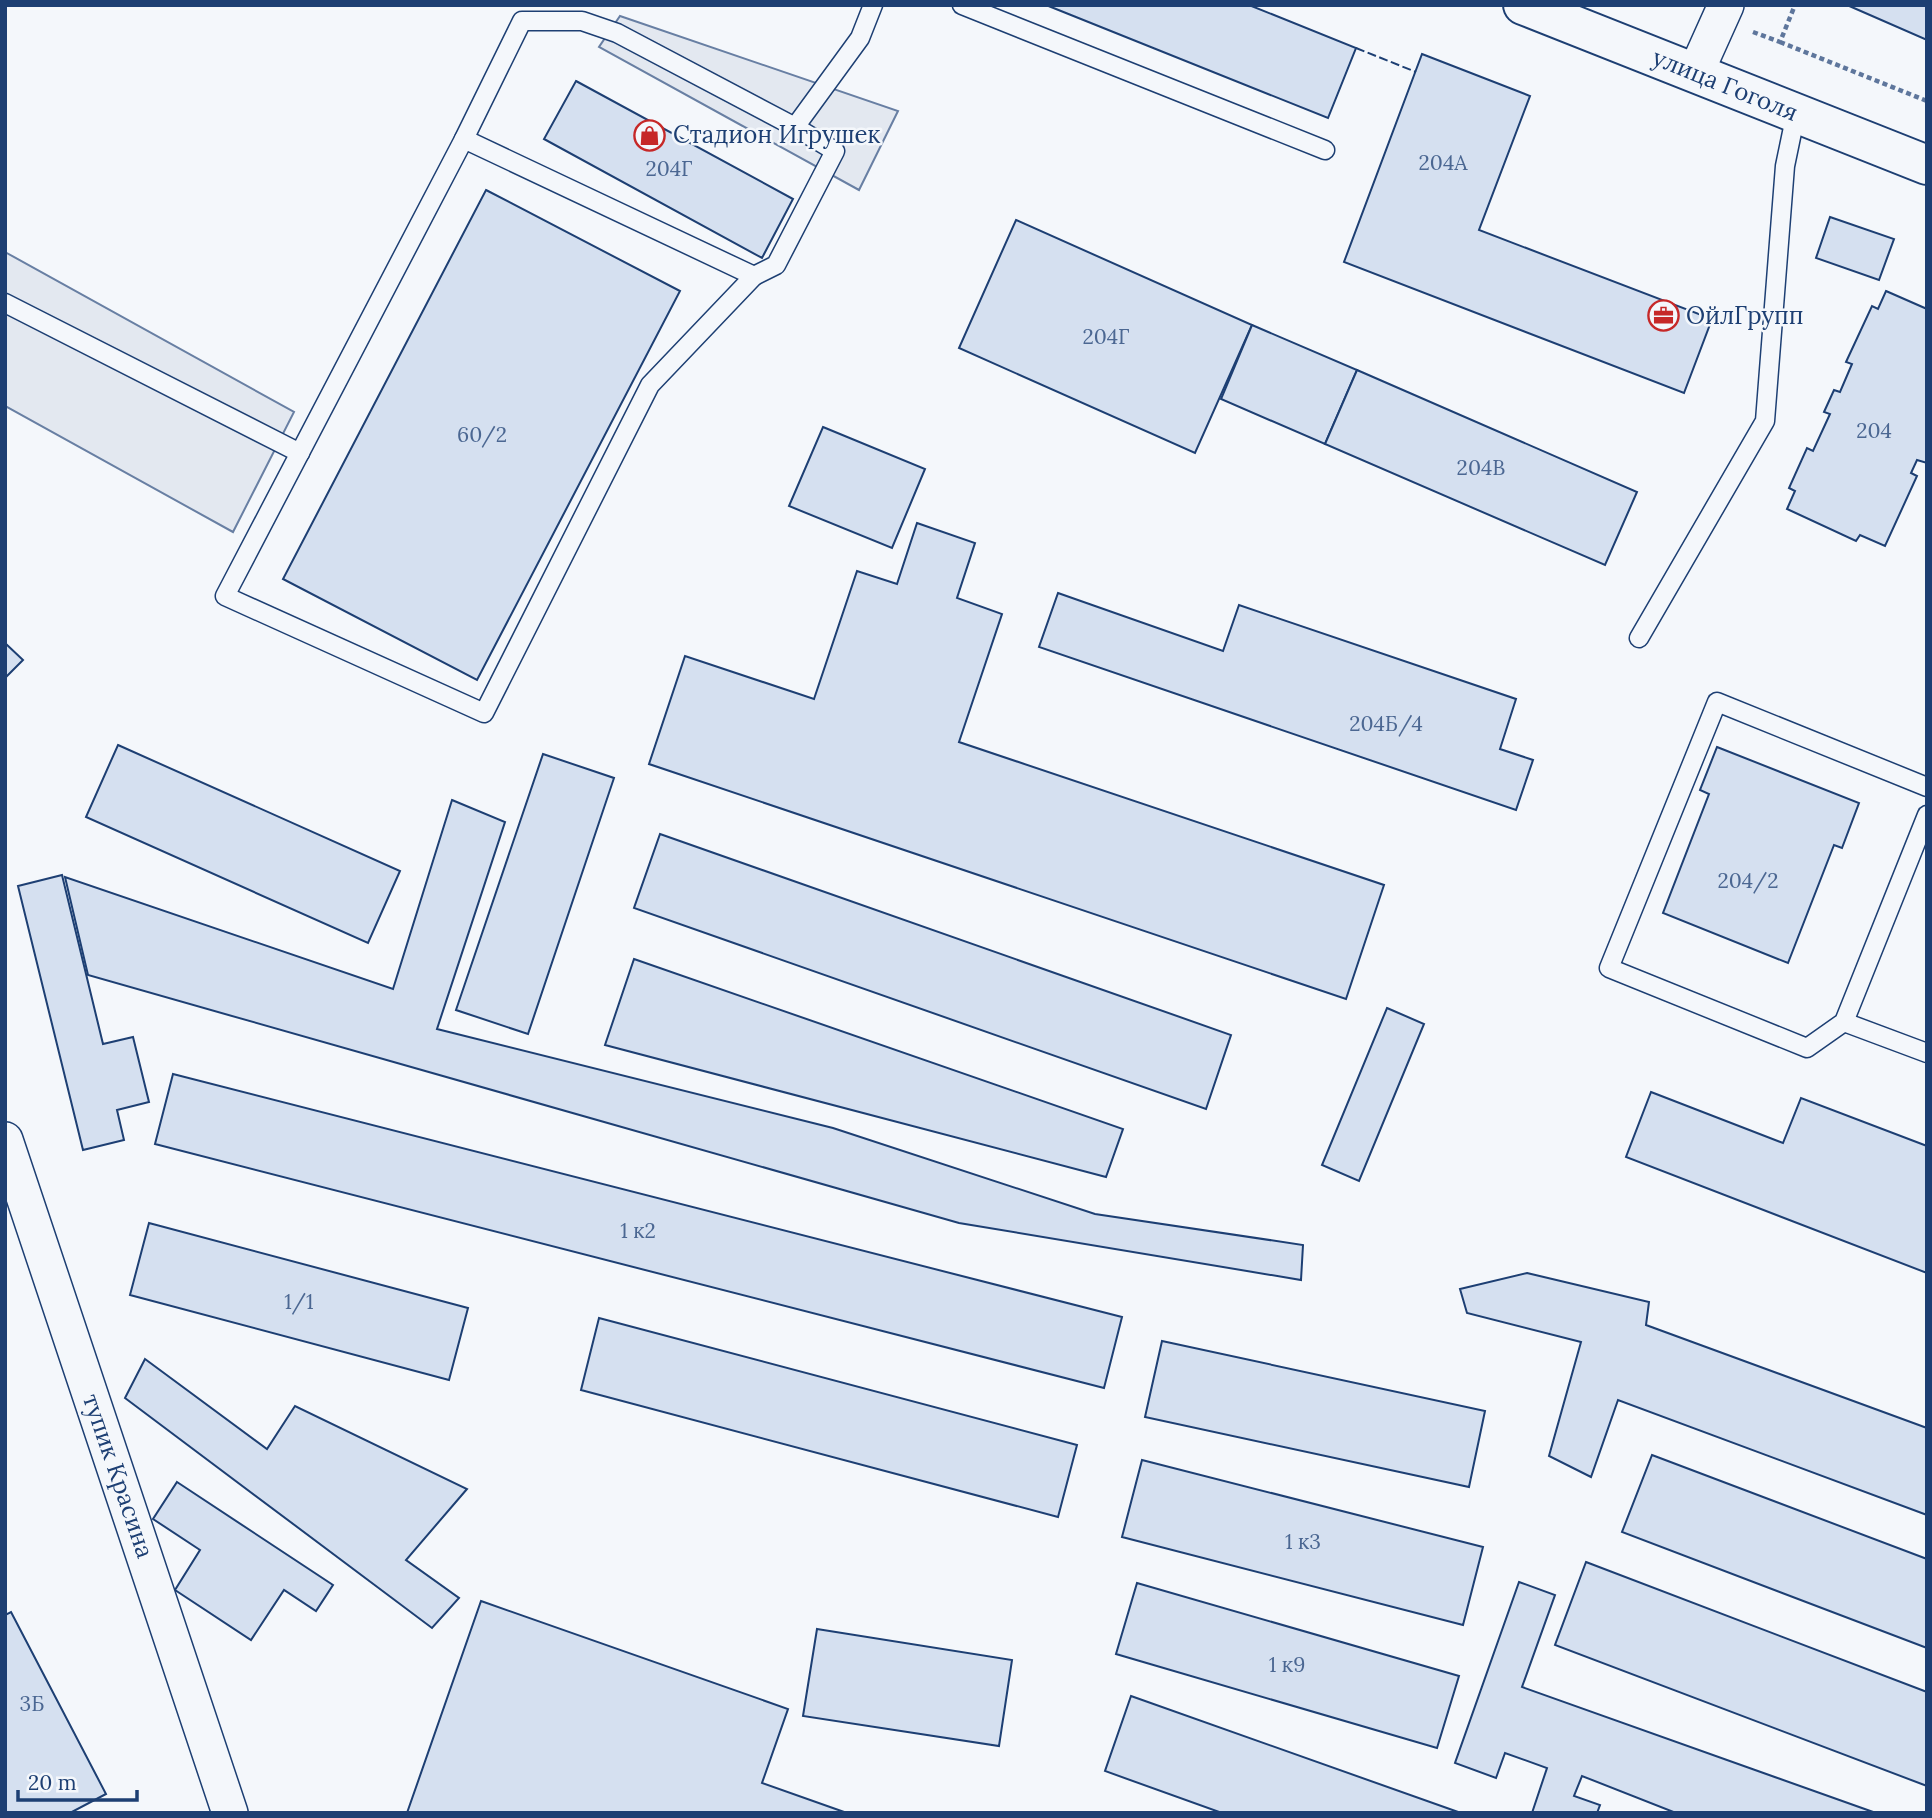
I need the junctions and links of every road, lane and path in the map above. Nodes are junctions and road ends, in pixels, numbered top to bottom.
1 (873, 5) edge
2 (962, 5) edge
3 (1523, 5) edge
4 (1795, 5) edge
5 (1723, 12) edge
6 (1780, 42) junction
7 (1695, 74) junction
8 (1927, 101) edge
9 (1796, 113) junction
10 (795, 127) junction
11 (464, 139) junction
12 (1325, 150) dead end
13 (1927, 165) edge
14 (754, 276) junction
15 (5, 303) edge
16 (300, 453) junction
17 (1639, 638) dead end
18 (1927, 788) edge
19 (1927, 816) edge
20 (1844, 1022) junction
21 (1927, 1053) edge
22 (5, 1140) edge
23 (230, 1813) edge

1 - 10 lane
2 - 12 lane
3 - 7 street, улица Гоголя
4 - 6 path
5 - 6 path
5 - 7 street
6 - 8 path
7 - 9 street, улица Гоголя
9 - 13 street, улица Гоголя
9 - 17 lane
10 - 11 lane
10 - 14 lane
11 - 14 lane
11 - 16 lane
14 - 16 lane
15 - 16 lane
18 - 20 lane
19 - 20 lane
20 - 21 lane
22 - 23 street, тупик Красина

